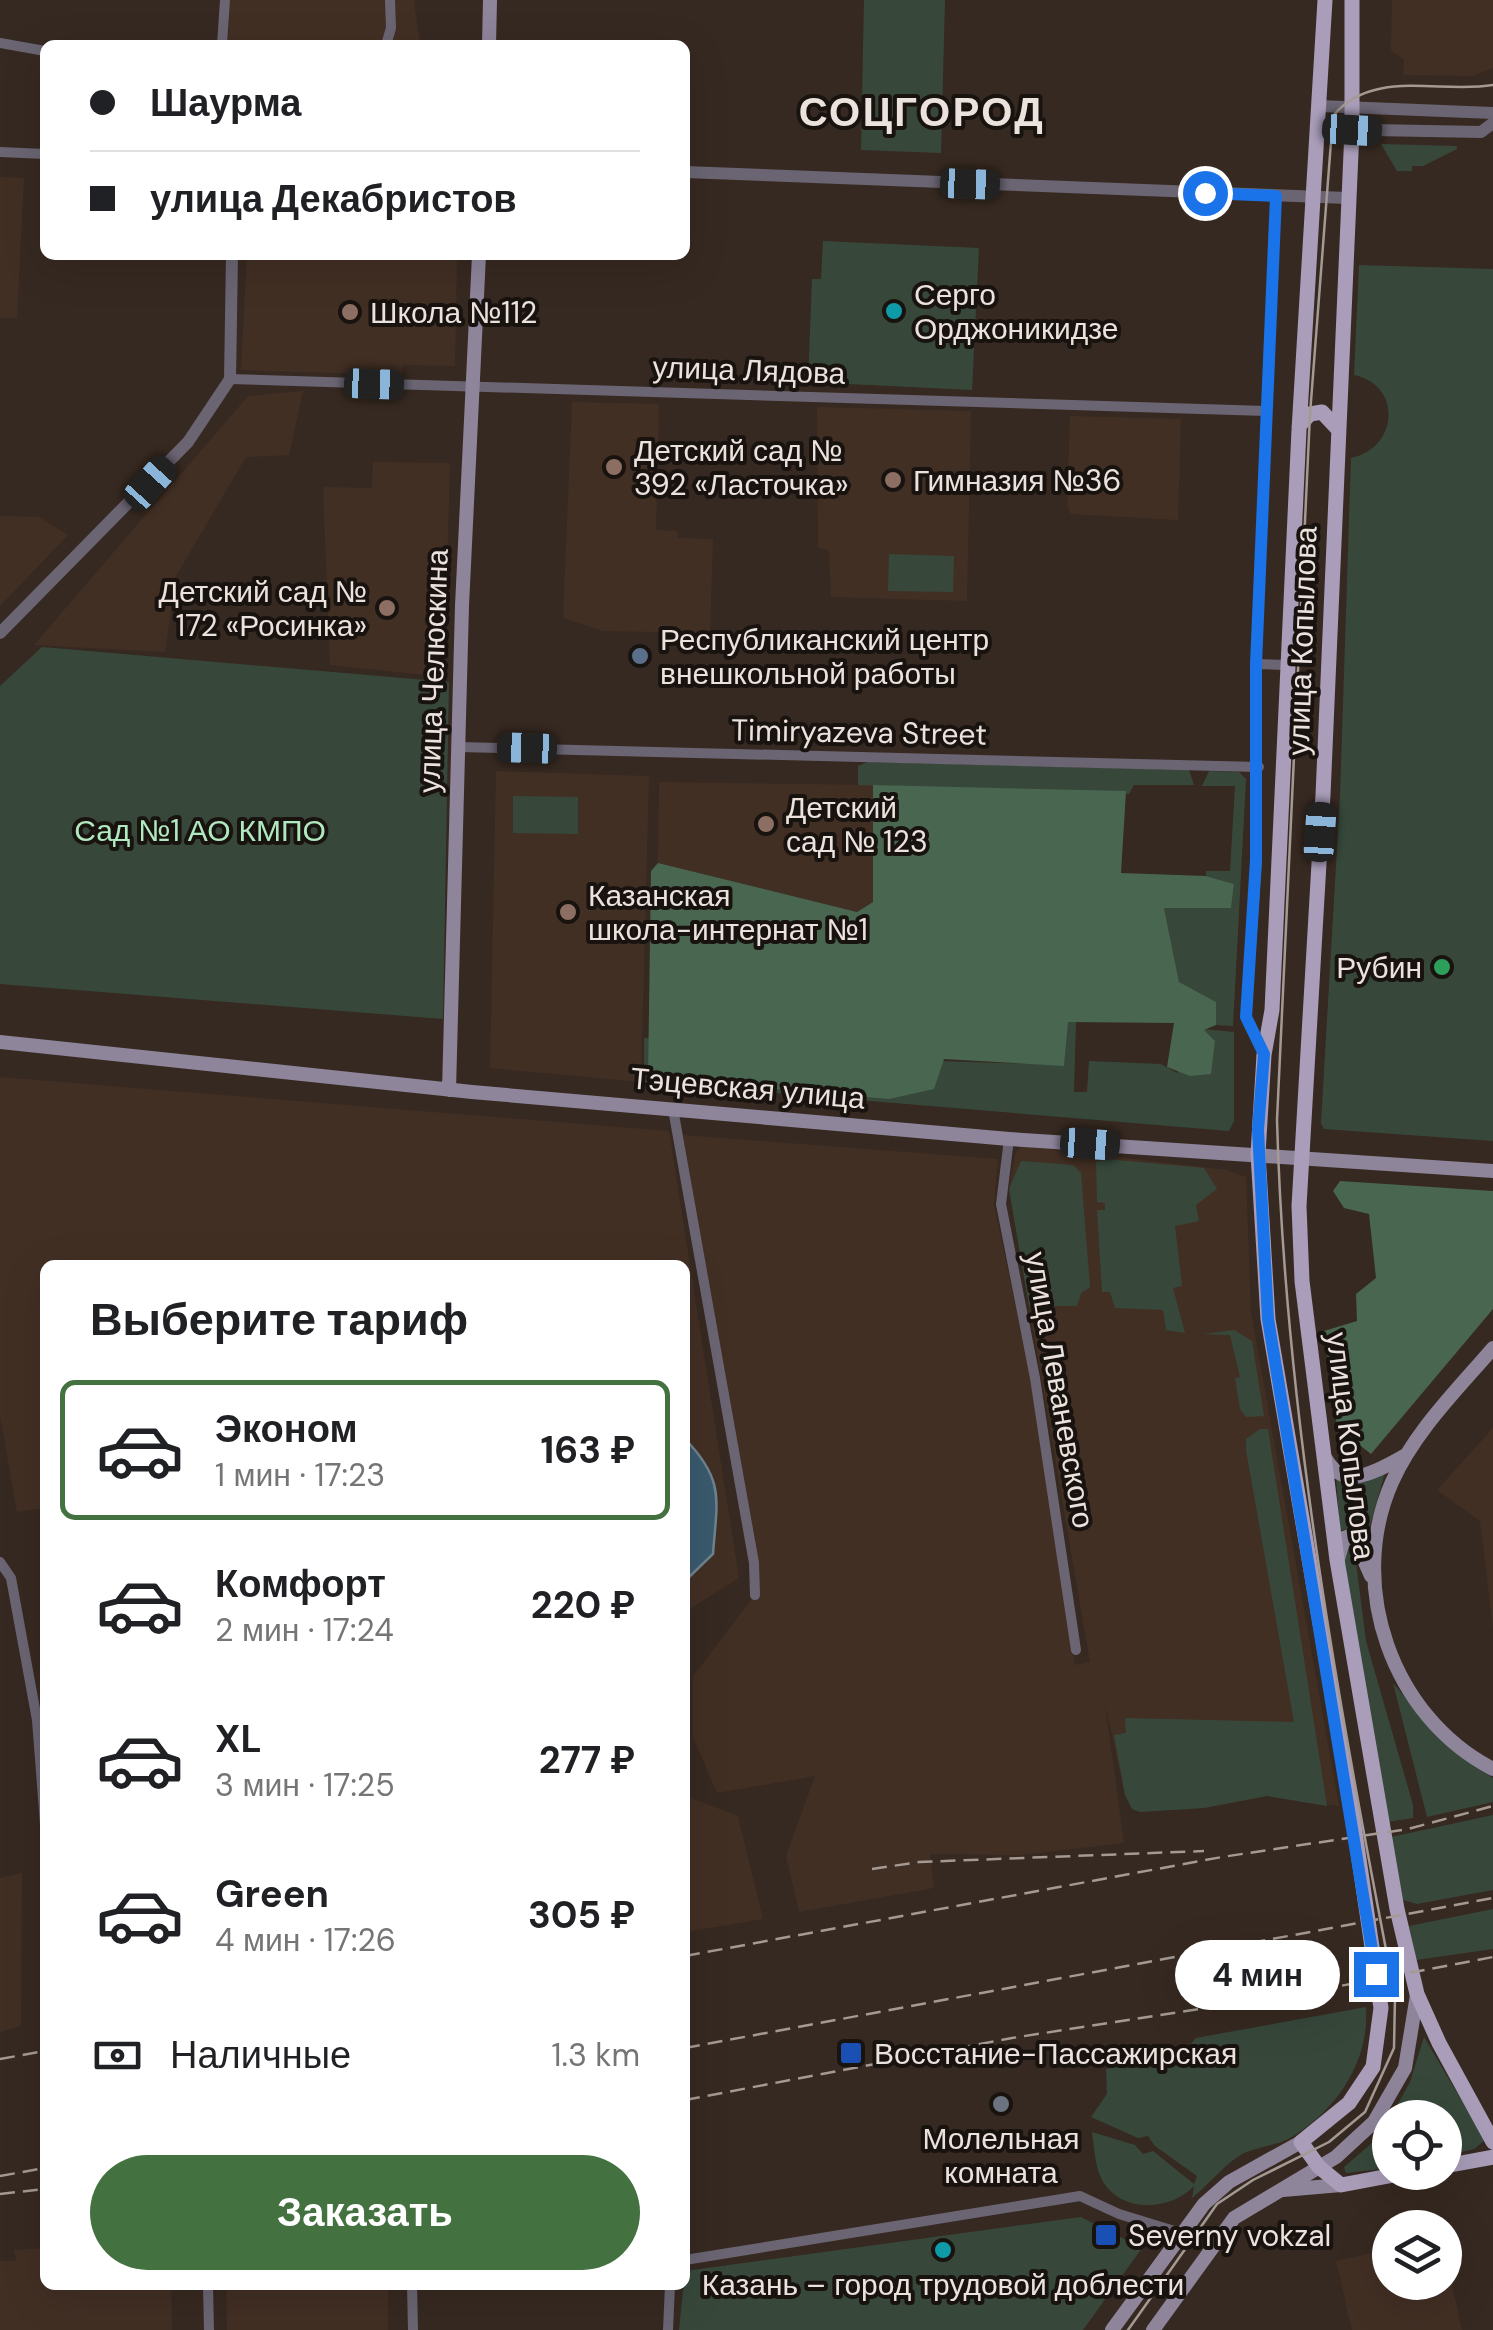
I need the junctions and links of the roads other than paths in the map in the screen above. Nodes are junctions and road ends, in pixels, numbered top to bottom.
1 (224, 0) edge
2 (390, 0) edge
3 (490, 0) edge
4 (1325, 0) edge
5 (1352, 0) edge
6 (222, 40) edge
7 (387, 40) edge
8 (489, 40) edge
9 (0, 43) edge
10 (40, 50) edge
11 (1319, 106) junction
12 (1348, 107) junction
13 (1493, 113) edge
14 (1493, 123) edge
15 (1318, 129) junction
16 (1352, 130) junction
17 (0, 152) edge
18 (40, 154) edge
19 (690, 172) edge
20 (1276, 196) junction
21 (1312, 197) junction
22 (1347, 198) junction
23 (232, 260) edge
24 (478, 260) edge
25 (230, 379) junction
26 (471, 387) junction
27 (1266, 411) junction
28 (1298, 430) junction
29 (1338, 432) junction
30 (0, 633) edge
31 (1256, 664) junction
32 (1287, 665) junction
33 (458, 747) junction
34 (1259, 767) junction
35 (0, 1042) edge
36 (1264, 1054) junction
37 (449, 1090) junction
38 (673, 1110) junction
39 (1009, 1139) junction
40 (1258, 1154) junction
41 (1302, 1154) junction
42 (1493, 1170) edge
43 (1493, 1348) edge
44 (1321, 1452) junction
45 (1406, 1455) junction
46 (1337, 1560) junction
47 (0, 1562) edge
48 (1376, 1590) junction
49 (755, 1595) dead end
50 (1076, 1650) dead end
51 (40, 1759) edge
52 (1493, 1770) edge
53 (1418, 1994) junction
54 (1302, 2142) junction
55 (1493, 2142) edge
56 (1493, 2157) edge
57 (1462, 2163) edge
58 (1319, 2167) junction
59 (1372, 2179) edge
60 (1341, 2185) junction
61 (1278, 2191) junction
62 (1181, 2234) junction
63 (690, 2259) edge
64 (208, 2290) edge
65 (412, 2290) edge
66 (670, 2290) edge
67 (209, 2330) edge
68 (413, 2330) edge
69 (668, 2330) edge
70 (1112, 2330) edge
71 (1153, 2330) edge

1 - 6 street
2 - 7 street
3 - 8 main road
4 - 11 main road, улица Копылова
5 - 12 main road, улица Копылова
9 - 10 street
11 - 12 street
11 - 15 main road, улица Копылова
12 - 13 street
12 - 16 main road, улица Копылова
14 - 16 street
15 - 16 street
15 - 21 main road, улица Копылова
16 - 22 main road, улица Копылова
17 - 18 street
19 - 20 street
20 - 21 street
20 - 27 street, улица Копылова
21 - 22 street
21 - 28 main road, улица Копылова
22 - 29 main road, улица Копылова
23 - 25 street
24 - 26 main road, улица Челюскина
25 - 26 street, улица Лядова
25 - 30 street
26 - 27 street, улица Лядова
26 - 33 main road, улица Челюскина
27 - 31 street, улица Копылова
28 - 29 main road
28 - 32 main road, улица Копылова
29 - 41 main road, улица Копылова
31 - 32 street
31 - 34 street, улица Копылова
32 - 36 main road, улица Копылова
33 - 34 street, Timiryazeva Street
33 - 37 main road, улица Челюскина
34 - 36 street, улица Копылова
35 - 37 main road, Тэцевская улица
36 - 40 main road, улица Копылова
37 - 38 main road, Тэцевская улица
38 - 39 main road, Тэцевская улица
38 - 49 street
39 - 40 main road, Тэцевская улица
39 - 50 street, улица Леваневского
40 - 41 main road, Тэцевская улица
40 - 54 main road, улица Копылова
41 - 42 main road, Тэцевская улица
41 - 44 main road, улица Копылова
43 - 45 main road
44 - 45 main road
44 - 46 main road, улица Копылова
45 - 48 main road
46 - 48 main road
46 - 53 main road, улица Копылова
47 - 51 street
48 - 52 main road
53 - 55 main road, улица Копылова
53 - 58 main road
54 - 58 main road
54 - 62 main road
56 - 57 main road
58 - 60 main road
58 - 61 main road
59 - 60 main road
60 - 61 main road
61 - 71 main road
62 - 63 street
62 - 70 main road
64 - 67 street
65 - 68 street
66 - 69 street

